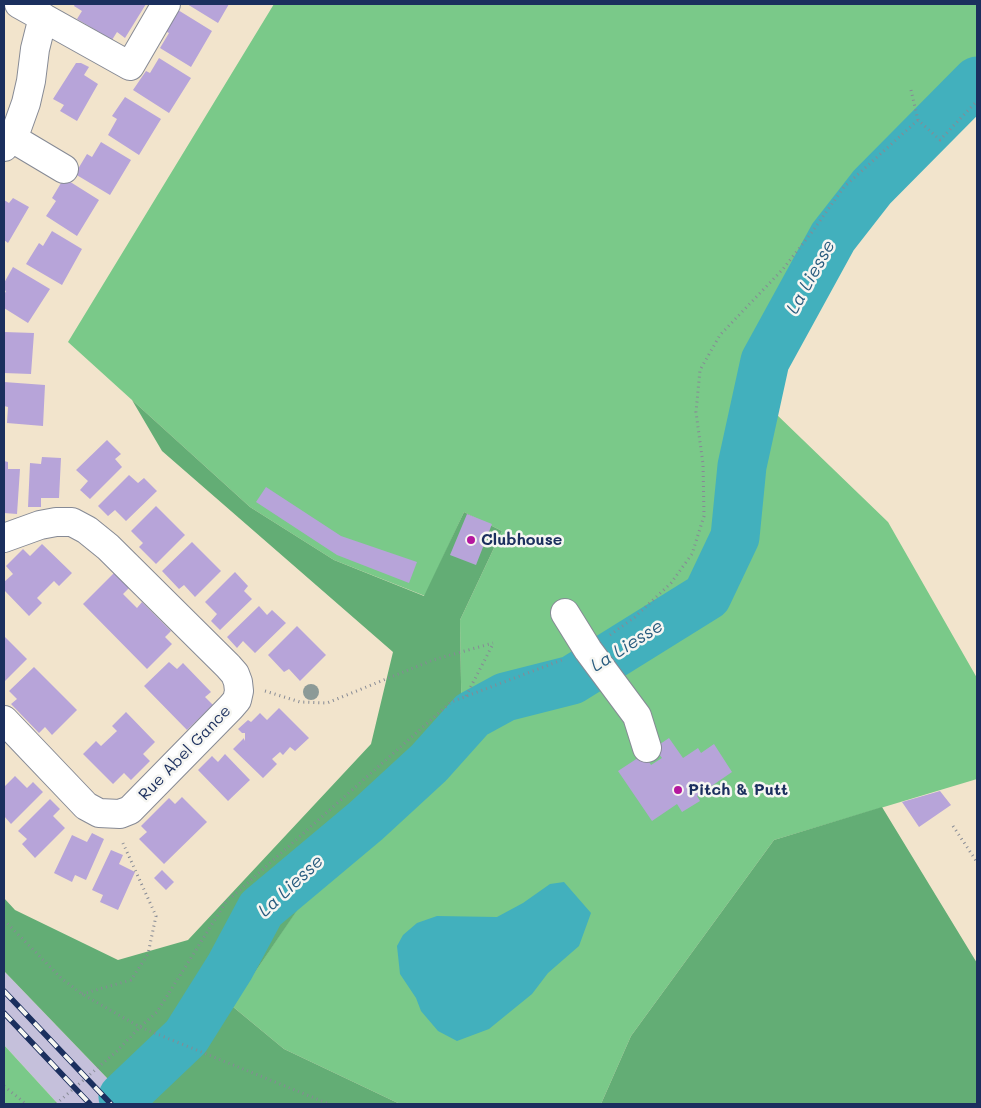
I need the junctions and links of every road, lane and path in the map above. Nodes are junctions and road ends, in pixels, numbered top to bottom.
1 (166, 4) edge
2 (34, 9) edge
3 (911, 90) dead end
4 (977, 101) edge
5 (8, 142) edge
6 (64, 169) dead end
7 (4, 538) edge
8 (565, 613) dead end
9 (238, 682) junction
10 (466, 696) dead end
11 (4, 720) edge
12 (647, 748) dead end
13 (111, 815) junction
14 (953, 826) dead end
15 (977, 862) edge
16 (4, 920) edge
17 (82, 994) junction
18 (140, 1026) junction
19 (4, 1086) edge
20 (26, 1104) edge
21 (56, 1104) edge
22 (329, 1104) edge

1 - 2 street
2 - 5 street
3 - 4 path
5 - 6 street
7 - 9 street
8 - 12 street
9 - 10 path
9 - 13 street, Rue Abel Gance
11 - 13 street
13 - 17 path
14 - 15 path
16 - 17 path
17 - 18 path
18 - 21 path
18 - 22 path
19 - 20 path

